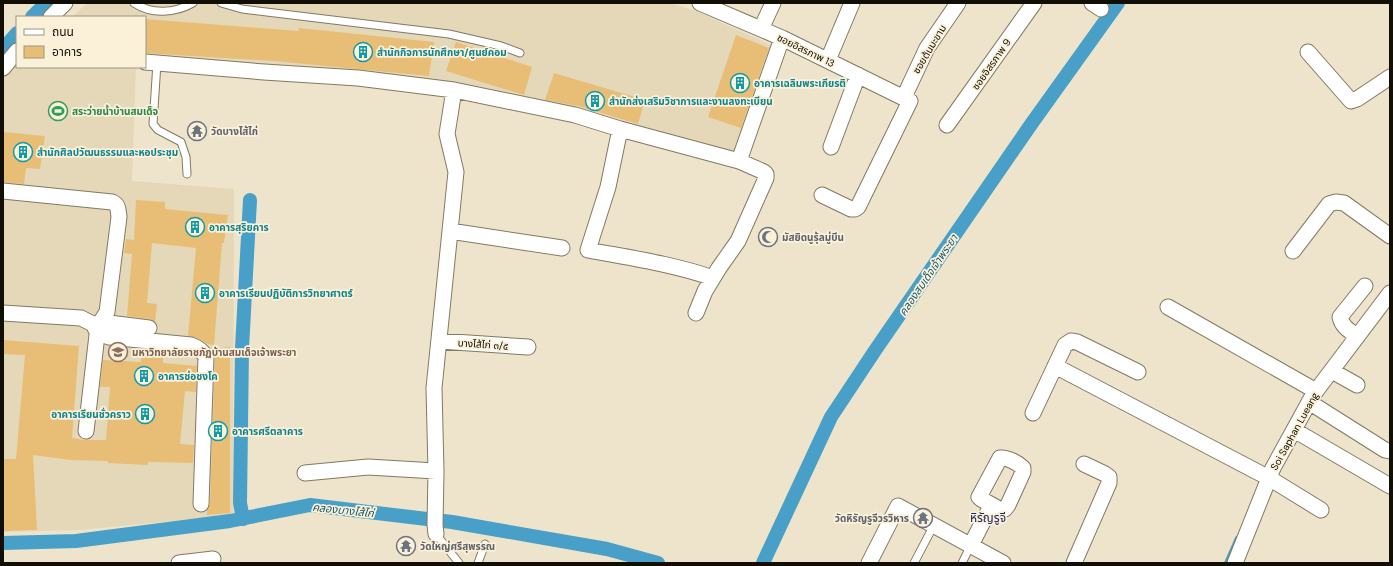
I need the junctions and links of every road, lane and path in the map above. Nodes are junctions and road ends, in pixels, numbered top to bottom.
1 (65, 3) edge
2 (134, 3) edge
3 (194, 3) edge
4 (221, 3) edge
5 (700, 3) edge
6 (773, 3) edge
7 (852, 3) edge
8 (958, 3) edge
9 (1034, 3) edge
10 (52, 16) edge
11 (761, 29) junction
12 (782, 38) junction
13 (16, 52) edge
14 (1308, 52) dead end
15 (520, 53) dead end
16 (828, 60) junction
17 (151, 63) edge
18 (3, 68) edge
19 (858, 75) junction
20 (1390, 77) edge
21 (454, 90) junction
22 (907, 99) junction
23 (947, 125) dead end
24 (620, 129) junction
25 (831, 147) dead end
26 (739, 161) junction
27 (188, 174) dead end
28 (3, 192) edge
29 (822, 195) dead end
30 (450, 232) junction
31 (1390, 236) edge
32 (562, 248) dead end
33 (1293, 251) dead end
34 (713, 278) junction
35 (1365, 286) dead end
36 (1390, 293) edge
37 (1168, 307) dead end
38 (1385, 311) edge
39 (3, 313) edge
40 (696, 313) dead end
41 (99, 327) junction
42 (149, 328) dead end
43 (1357, 336) junction
44 (439, 341) junction
45 (528, 347) dead end
46 (1055, 366) junction
47 (1332, 370) junction
48 (1138, 372) dead end
49 (1357, 385) dead end
50 (1313, 396) junction
51 (1033, 413) dead end
52 (1294, 430) junction
53 (86, 431) dead end
54 (1390, 451) edge
55 (1084, 464) dead end
56 (436, 471) junction
57 (305, 473) dead end
58 (1269, 478) junction
59 (1390, 486) edge
60 (201, 504) dead end
61 (991, 506) dead end
62 (1321, 510) dead end
63 (435, 525) joint
64 (934, 525) junction
65 (485, 544) dead end
66 (971, 545) junction
67 (213, 559) dead end
68 (179, 563) edge
69 (459, 563) edge
70 (478, 563) edge
71 (869, 563) edge
72 (914, 563) edge
73 (962, 563) edge
74 (1003, 563) edge
75 (1074, 563) edge
76 (1235, 563) edge

1 - 10 street
2 - 3 lane
4 - 15 lane
5 - 11 street, ซอยอิสรภาพ 13
6 - 11 street
7 - 16 street
8 - 22 street, ซอยต้นมะขาม
9 - 23 street, ซอยอิสรภาพ 9
11 - 12 street, ซอยอิสรภาพ 13
12 - 16 street, ซอยอิสรภาพ 13
12 - 26 street
13 - 18 street
14 - 20 street
16 - 19 street, ซอยอิสรภาพ 13
17 - 21 street
17 - 27 lane
19 - 22 street, ซอยอิสรภาพ 13
19 - 25 street
21 - 24 street
21 - 30 street
22 - 29 street, ซอยต้นมะขาม
24 - 26 street
24 - 34 street
26 - 34 street
28 - 41 street
30 - 32 street
30 - 44 street
31 - 33 street
34 - 40 street
35 - 43 street
36 - 38 street, Soi Saphan Lueang
37 - 50 street
38 - 43 street, Soi Saphan Lueang
39 - 41 street
41 - 42 street
41 - 53 street
41 - 60 street
43 - 47 street, Soi Saphan Lueang
44 - 45 street, บางไส้ไก่ ๓/๕
44 - 56 street
46 - 48 street
46 - 51 street
46 - 58 street
47 - 49 street
47 - 50 street, Soi Saphan Lueang
50 - 52 street, Soi Saphan Lueang
50 - 54 street
52 - 58 street, Soi Saphan Lueang
52 - 59 street
55 - 75 street
56 - 57 street
56 - 63 street
58 - 62 street
58 - 76 street, Soi Saphan Lueang
61 - 66 street
63 - 69 lane
64 - 66 street
64 - 71 street
64 - 72 lane
65 - 70 lane
66 - 73 lane
66 - 74 street
67 - 68 street

